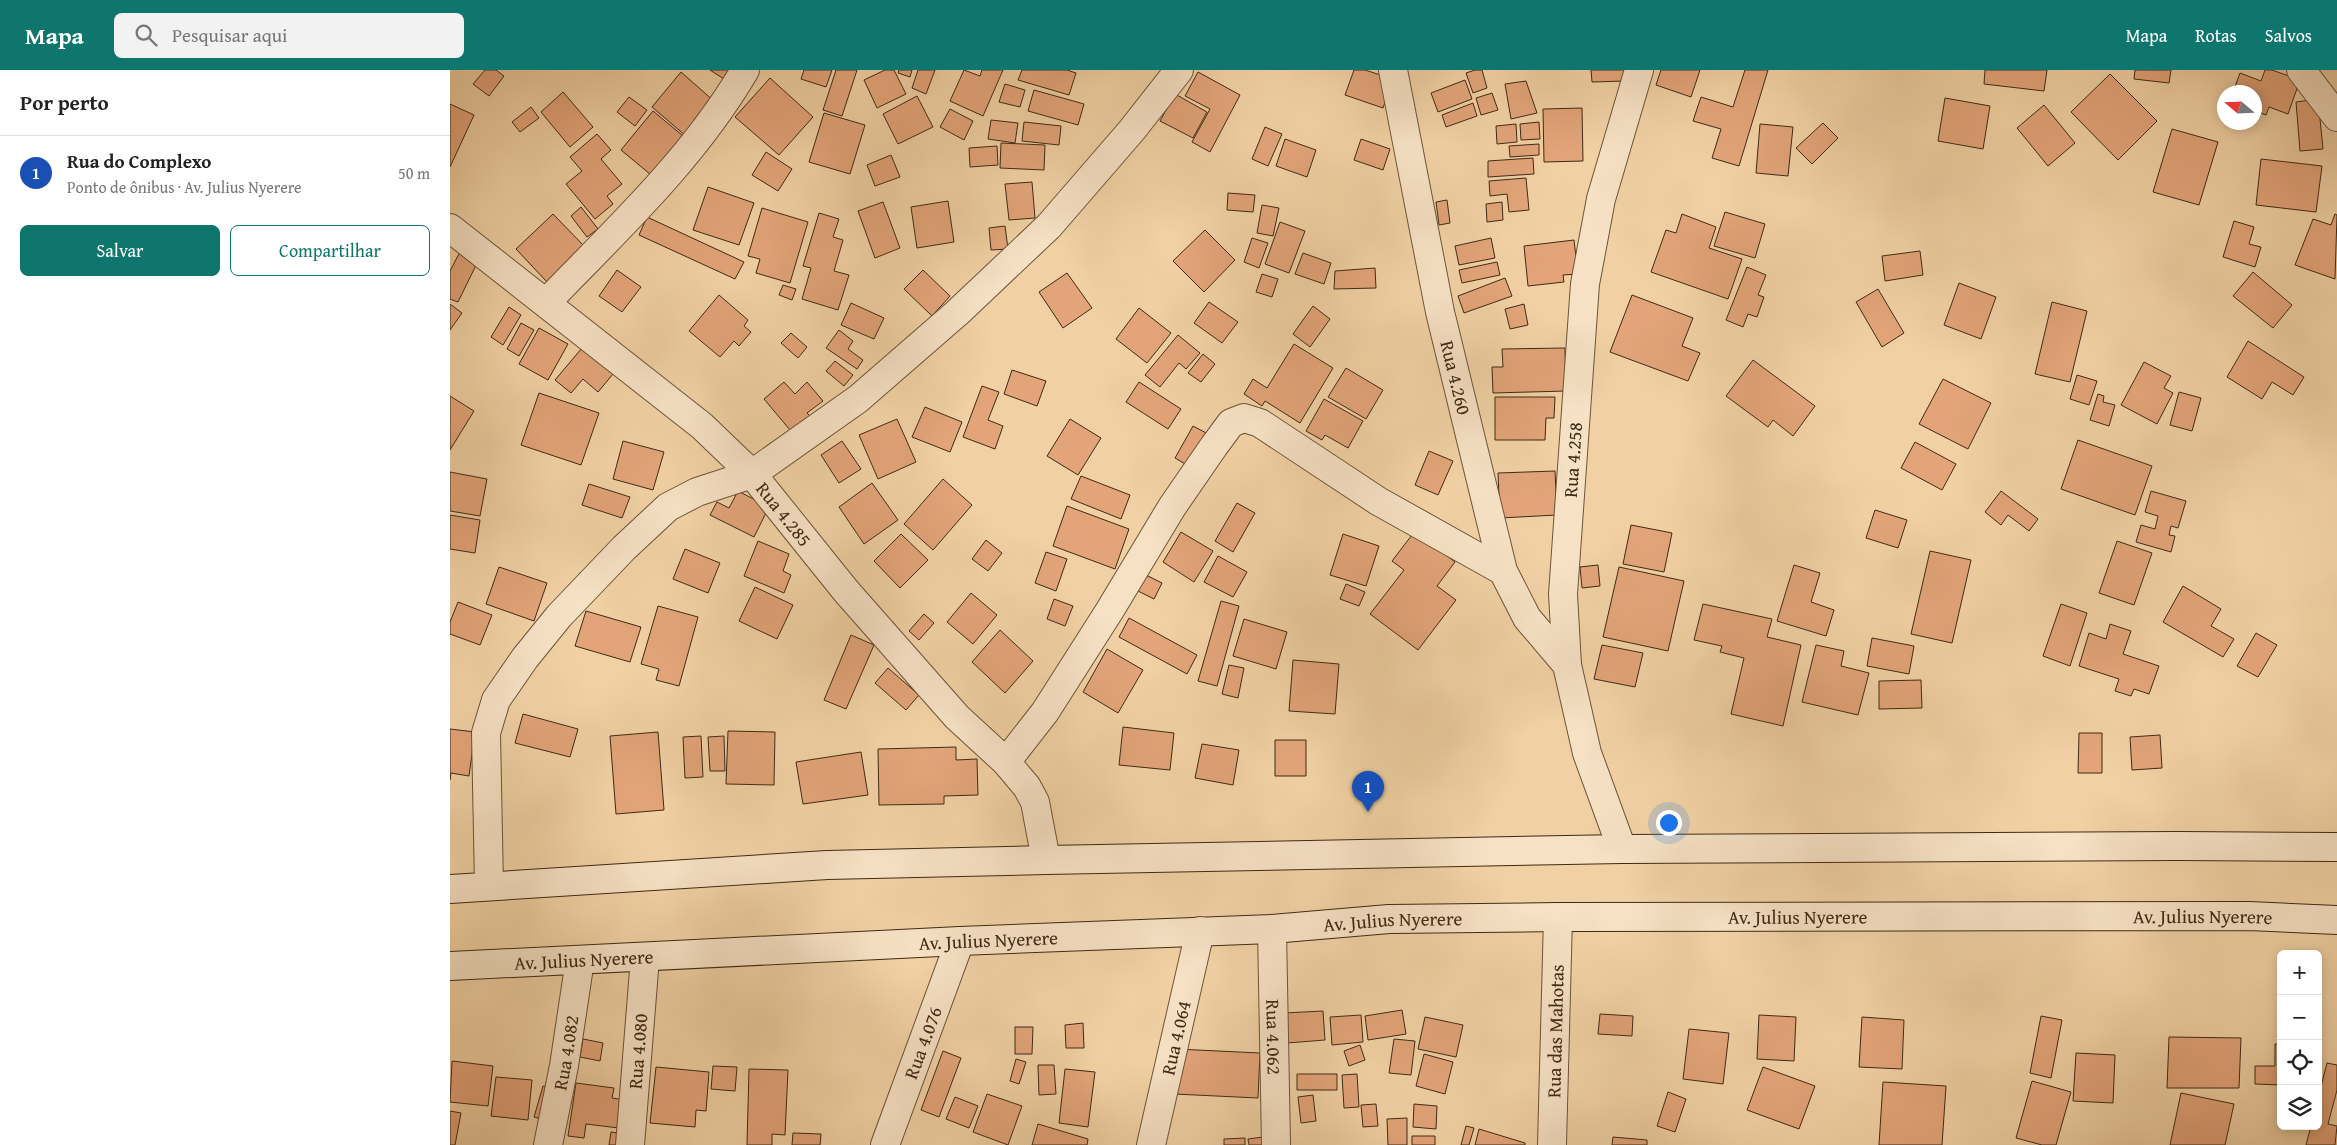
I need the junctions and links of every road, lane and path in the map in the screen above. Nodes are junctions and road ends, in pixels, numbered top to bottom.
1 (745, 70) edge
2 (1179, 70) edge
3 (1394, 70) edge
4 (1639, 70) edge
5 (2301, 70) edge
6 (2337, 117) edge
7 (450, 228) edge
8 (546, 303) junction
9 (752, 474) junction
10 (1503, 571) junction
11 (1568, 665) junction
12 (1006, 762) junction
13 (2337, 847) edge
14 (1622, 849) junction
15 (1046, 860) junction
16 (489, 886) junction
17 (450, 889) edge
18 (1558, 917) junction
19 (2337, 920) edge
20 (1272, 929) junction
21 (1200, 931) junction
22 (960, 941) junction
23 (645, 958) junction
24 (580, 960) junction
25 (450, 966) edge
26 (548, 1145) edge
27 (630, 1145) edge
28 (885, 1145) edge
29 (1151, 1145) edge
30 (1276, 1145) edge
31 (1552, 1145) edge

1 - 8 street
2 - 9 street
3 - 10 street, Rua 4.260
4 - 11 street, Rua 4.258
5 - 6 street
7 - 8 street, Rua 4.285
8 - 9 street, Rua 4.285
9 - 12 street, Rua 4.285
9 - 16 street
10 - 11 street, Rua 4.260
10 - 12 street
11 - 14 street, Rua 4.258
12 - 15 street, Rua 4.285
13 - 14 street
14 - 15 street
15 - 16 street
16 - 17 street
18 - 19 street, Av. Julius Nyerere
18 - 20 street, Av. Julius Nyerere
18 - 31 street, Rua das Mahotas
20 - 21 street, Av. Julius Nyerere
20 - 30 street, Rua 4.062
21 - 22 street, Av. Julius Nyerere
21 - 29 street, Rua 4.064
22 - 23 street, Av. Julius Nyerere
22 - 28 street, Rua 4.076
23 - 24 street, Av. Julius Nyerere
23 - 27 street, Rua 4.080
24 - 25 street, Av. Julius Nyerere
24 - 26 street, Rua 4.082

